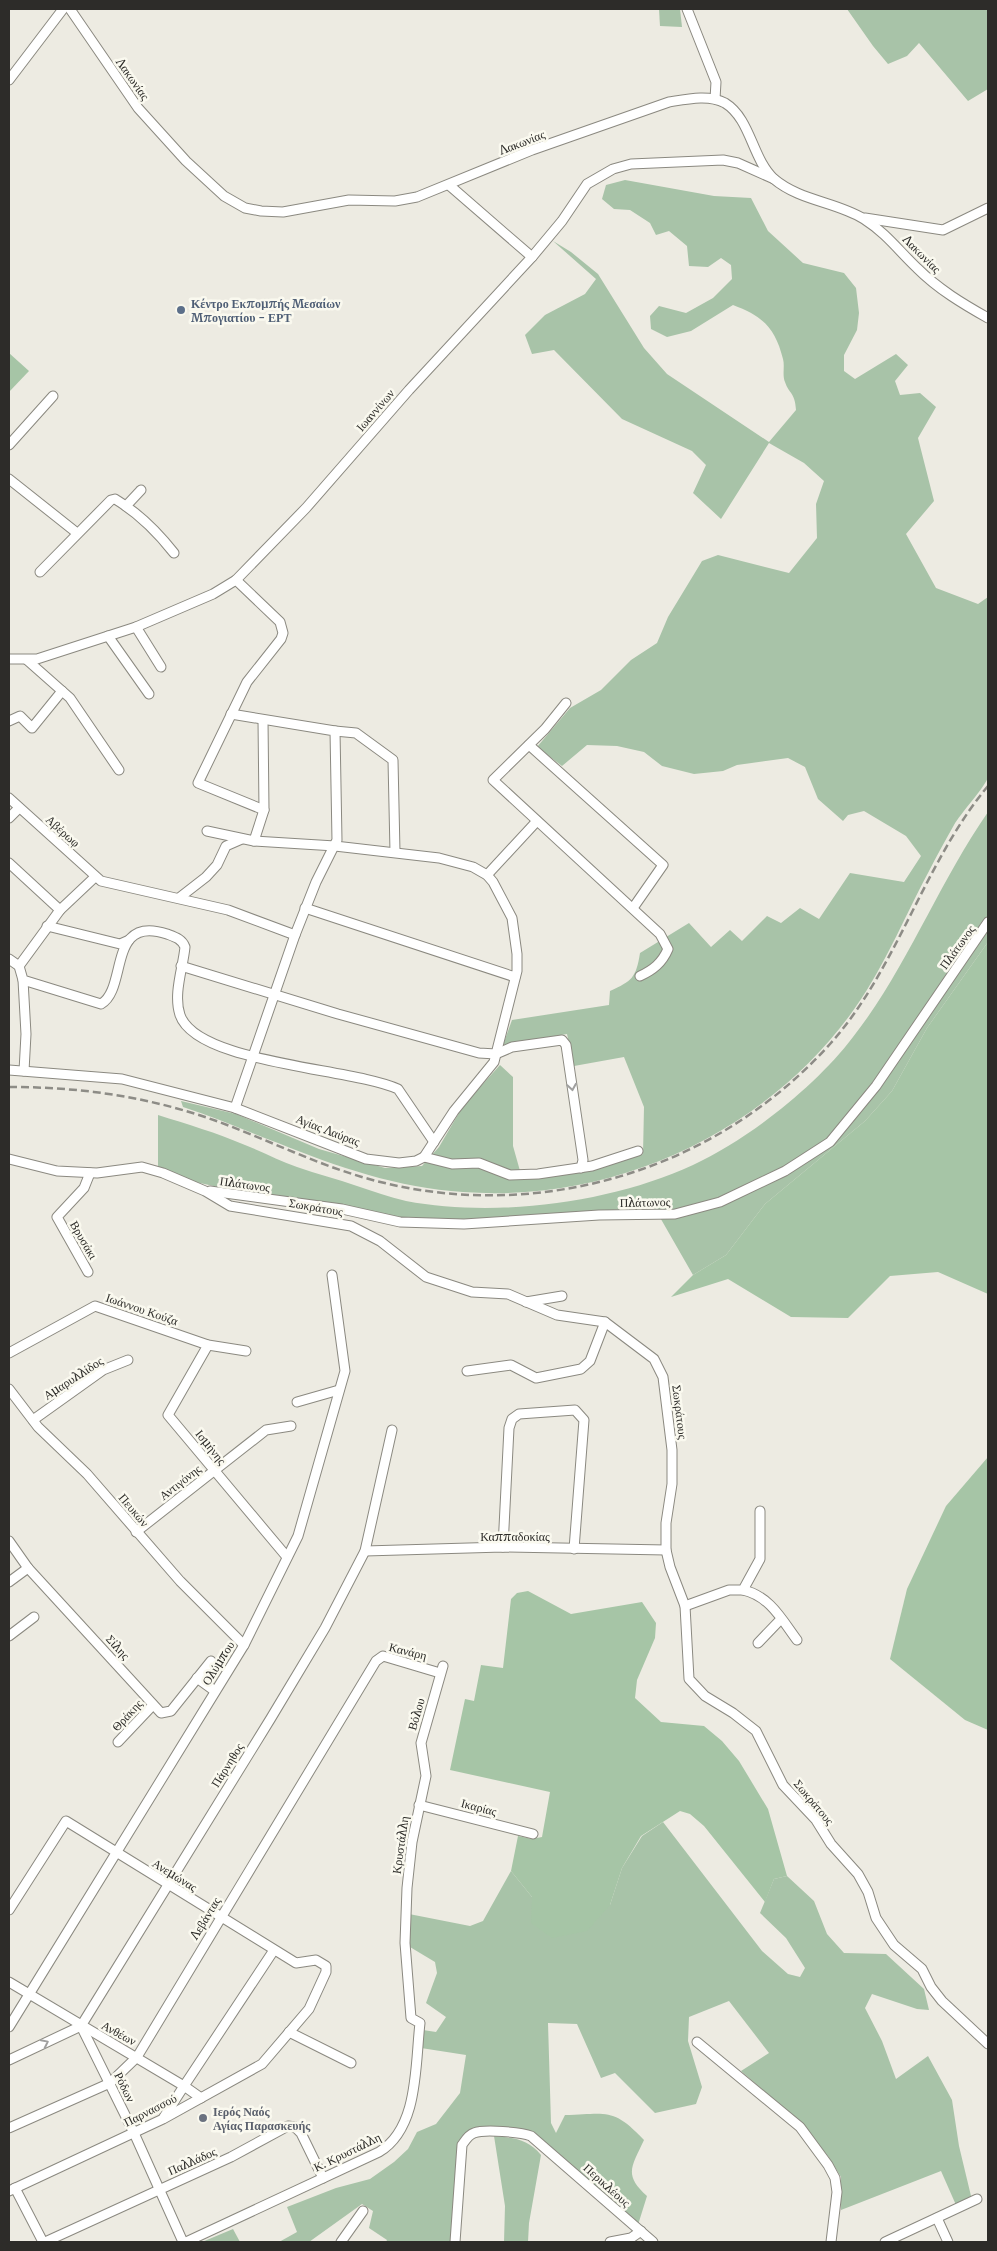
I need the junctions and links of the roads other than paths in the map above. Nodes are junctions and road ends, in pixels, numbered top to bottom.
1 (63, 9) edge
2 (70, 9) edge
3 (688, 9) edge
4 (9, 80) edge
5 (715, 99) junction
6 (774, 179) junction
7 (449, 185) junction
8 (988, 208) edge
9 (862, 218) junction
10 (532, 257) junction
11 (988, 318) edge
12 (53, 396) dead end
13 (9, 445) edge
14 (9, 480) edge
15 (142, 490) dead end
16 (126, 506) junction
17 (77, 533) junction
18 (174, 554) dead end
19 (40, 572) dead end
20 (236, 580) junction
21 (136, 627) junction
22 (108, 636) junction
23 (9, 659) edge
24 (27, 660) junction
25 (162, 667) dead end
26 (62, 691) junction
27 (149, 694) dead end
28 (566, 703) dead end
29 (231, 714) junction
30 (263, 720) junction
31 (9, 721) edge
32 (335, 731) junction
33 (529, 745) junction
34 (119, 770) dead end
35 (9, 798) edge
36 (19, 808) junction
37 (264, 810) junction
38 (9, 818) edge
39 (537, 821) junction
40 (207, 831) dead end
41 (242, 839) junction
42 (254, 841) junction
43 (335, 846) junction
44 (395, 852) junction
45 (9, 863) edge
46 (487, 875) junction
47 (98, 879) junction
48 (179, 898) junction
49 (305, 908) junction
50 (633, 908) junction
51 (60, 910) junction
52 (988, 922) edge
53 (47, 926) junction
54 (295, 935) junction
55 (132, 939) junction
56 (9, 959) edge
57 (19, 966) junction
58 (181, 966) junction
59 (515, 976) junction
60 (640, 976) dead end
61 (23, 980) junction
62 (275, 995) junction
63 (496, 1054) junction
64 (254, 1056) junction
65 (9, 1070) edge
66 (24, 1071) junction
67 (235, 1108) junction
68 (434, 1142) junction
69 (638, 1151) dead end
70 (424, 1157) junction
71 (9, 1158) edge
72 (581, 1168) junction
73 (90, 1173) junction
74 (205, 1190) junction
75 (88, 1272) dead end
76 (332, 1275) dead end
77 (562, 1296) dead end
78 (526, 1302) junction
79 (605, 1322) junction
80 (208, 1345) junction
81 (246, 1351) dead end
82 (9, 1353) edge
83 (128, 1360) dead end
84 (467, 1371) dead end
85 (9, 1389) edge
86 (339, 1390) junction
87 (297, 1402) dead end
88 (33, 1420) junction
89 (292, 1426) dead end
90 (392, 1430) dead end
91 (215, 1471) junction
92 (760, 1510) dead end
93 (136, 1532) junction
94 (9, 1541) edge
95 (503, 1547) junction
96 (574, 1549) junction
97 (666, 1550) junction
98 (365, 1551) junction
99 (287, 1557) junction
100 (28, 1568) junction
101 (9, 1582) edge
102 (743, 1590) junction
103 (685, 1606) junction
104 (34, 1617) dead end
105 (781, 1619) junction
106 (9, 1636) edge
107 (797, 1640) dead end
108 (758, 1643) dead end
109 (244, 1645) junction
110 (211, 1661) dead end
111 (373, 1666) joint
112 (441, 1670) joint
113 (197, 1678) junction
114 (215, 1691) junction
115 (153, 1705) junction
116 (118, 1742) dead end
117 (425, 1770) joint
118 (419, 1805) junction
119 (533, 1834) dead end
120 (115, 1852) junction
121 (167, 1885) junction
122 (9, 1910) edge
123 (220, 1917) junction
124 (405, 1924) joint
125 (274, 1950) junction
126 (9, 1982) edge
127 (28, 1993) junction
128 (81, 2026) junction
129 (9, 2027) edge
130 (289, 2032) junction
131 (697, 2042) dead end
132 (988, 2044) edge
133 (137, 2057) junction
134 (9, 2060) edge
135 (352, 2063) dead end
136 (110, 2083) junction
137 (184, 2086) junction
138 (201, 2098) junction
139 (163, 2119) junction
140 (9, 2128) edge
141 (134, 2134) junction
142 (323, 2178) junction
143 (12, 2189) edge
144 (158, 2189) junction
145 (977, 2199) dead end
146 (363, 2211) dead end
147 (937, 2218) junction
148 (641, 2231) junction
149 (44, 2242) edge
150 (184, 2242) edge
151 (341, 2242) edge
152 (455, 2242) edge
153 (610, 2242) edge
154 (653, 2242) edge
155 (831, 2242) edge
156 (885, 2242) edge
157 (948, 2242) edge

1 - 4 street
2 - 7 street, Λακωνίας
3 - 5 street
5 - 6 street, Λακωνίας
5 - 7 street, Λακωνίας
6 - 9 street, Λακωνίας
6 - 10 street, Ιωαννίνων
7 - 10 street
8 - 9 street
9 - 11 street, Λακωνίας
10 - 20 street, Ιωαννίνων
12 - 13 street
14 - 17 street
15 - 16 street
16 - 17 street
16 - 18 street
17 - 19 street
20 - 21 street, Ιωαννίνων
20 - 29 street
21 - 22 street, Ιωαννίνων
21 - 25 street
22 - 24 street, Ιωαννίνων
22 - 27 street
23 - 24 street, Ιωαννίνων
24 - 26 street
26 - 31 street
26 - 34 street
28 - 33 street
29 - 30 street
29 - 37 street
30 - 32 street
30 - 37 street
32 - 43 street
32 - 44 street
33 - 39 street
33 - 50 street
35 - 36 street, Αβέρωφ
36 - 38 street
36 - 47 street, Αβέρωφ
37 - 42 street
39 - 46 street
39 - 50 street
40 - 41 street
41 - 42 street
41 - 48 street
42 - 43 street
43 - 44 street
43 - 49 street
44 - 46 street
45 - 51 street
46 - 59 street
47 - 48 street
47 - 51 street
48 - 54 street
49 - 54 street
49 - 59 street
50 - 60 street
51 - 53 street
52 - 74 street, Πλάτωνος
53 - 55 street
53 - 57 street
54 - 62 street
55 - 58 street
55 - 61 street
56 - 57 street
57 - 61 street
58 - 62 street
58 - 64 street
59 - 63 street
61 - 66 street
62 - 63 street
62 - 64 street
63 - 68 street
63 -> 72 street
64 - 67 street
64 - 68 street
65 - 66 street, Αγίας Λαύρας
66 - 67 street, Αγίας Λαύρας
67 - 70 street, Αγίας Λαύρας
68 - 70 street
69 - 72 street, Αγίας Λαύρας
70 - 72 street, Αγίας Λαύρας
71 - 73 street, Σωκράτους
73 - 74 street, Σωκράτους
73 - 75 street, Βρυσάκι
74 - 78 street, Σωκράτους
76 - 86 street, Ολύμπου
77 - 78 street
78 - 79 street, Σωκράτους
79 - 84 street
79 - 97 street, Σωκράτους
80 - 81 street, Ιωάννου Κούζα
80 - 82 street, Ιωάννου Κούζα
80 - 91 street, Ισμήνης
83 - 88 street, Αμαρυλλίδος
85 - 88 street, Πευκών
86 - 87 street
86 - 99 street, Ολύμπου
88 - 93 street, Πευκών
89 - 91 street, Αντιγόνης
90 - 98 street, Πάρνηθος
91 - 93 street, Αντιγόνης
91 - 99 street, Ισμήνης
92 - 102 street
93 - 109 street, Πευκών
94 - 100 street, Σίλης
95 - 96 street, Καππαδοκίας
95 - 96 street
95 - 98 street, Καππαδοκίας
96 - 97 street, Καππαδοκίας
97 - 103 street, Σωκράτους
98 - 121 street, Πάρνηθος
99 - 109 street, Ολύμπου
100 - 101 street
100 - 115 street, Σίλης
102 - 103 street
102 - 105 street
103 - 132 street, Σωκράτους
104 - 106 street
105 - 107 street
105 - 108 street
109 - 114 street, Ολύμπου
110 - 113 street
111 - 112 street, Κανάρη
111 - 123 street, Λεβάντας
112 - 117 street, Βόλου
113 - 114 street
113 - 115 street
114 - 120 street, Ολύμπου
115 - 116 street, Θράκης
117 - 118 street, Κρυστάλλη
118 - 119 street, Ικαρίας
118 - 124 street, Κρυστάλλη
120 - 121 street, Ανεμώνας
120 - 122 street, Ανεμώνας
120 - 127 street, Ολύμπου
121 - 123 street, Ανεμώνας
121 - 128 street, Πάρνηθος
123 - 125 street, Ανεμώνας
123 - 133 street, Λεβάντας
124 - 142 street, Κ. Κρυστάλλη
125 - 130 street, Ανεμώνας
125 - 137 street
126 - 127 street, Ανθέων
127 - 128 street, Ανθέων
127 - 129 street, Ολύμπου
128 - 133 street, Ανθέων
134 -> 128 street
128 - 136 street, Ρόδων
130 - 135 street
130 - 138 street, Παρνασσού
131 - 155 street
133 - 136 street, Λεβάντας
133 - 137 street, Ανθέων
136 - 140 street, Λεβάντας
136 - 141 street, Ρόδων
137 - 138 street, Ανθέων
137 - 139 street
138 - 139 street, Παρνασσού
139 - 141 street, Παρνασσού
141 - 143 street, Παρνασσού
141 - 144 street, Ρόδων
142 - 144 street, Παλλάδος
142 - 150 street, Κ. Κρυστάλλη
143 - 149 street
144 - 149 street, Παλλάδος
144 - 150 street, Ρόδων
145 - 147 street
146 - 151 street
147 - 156 street
147 - 157 street
148 - 152 street, Περικλέους
148 - 153 street
148 - 154 street, Περικλέους

